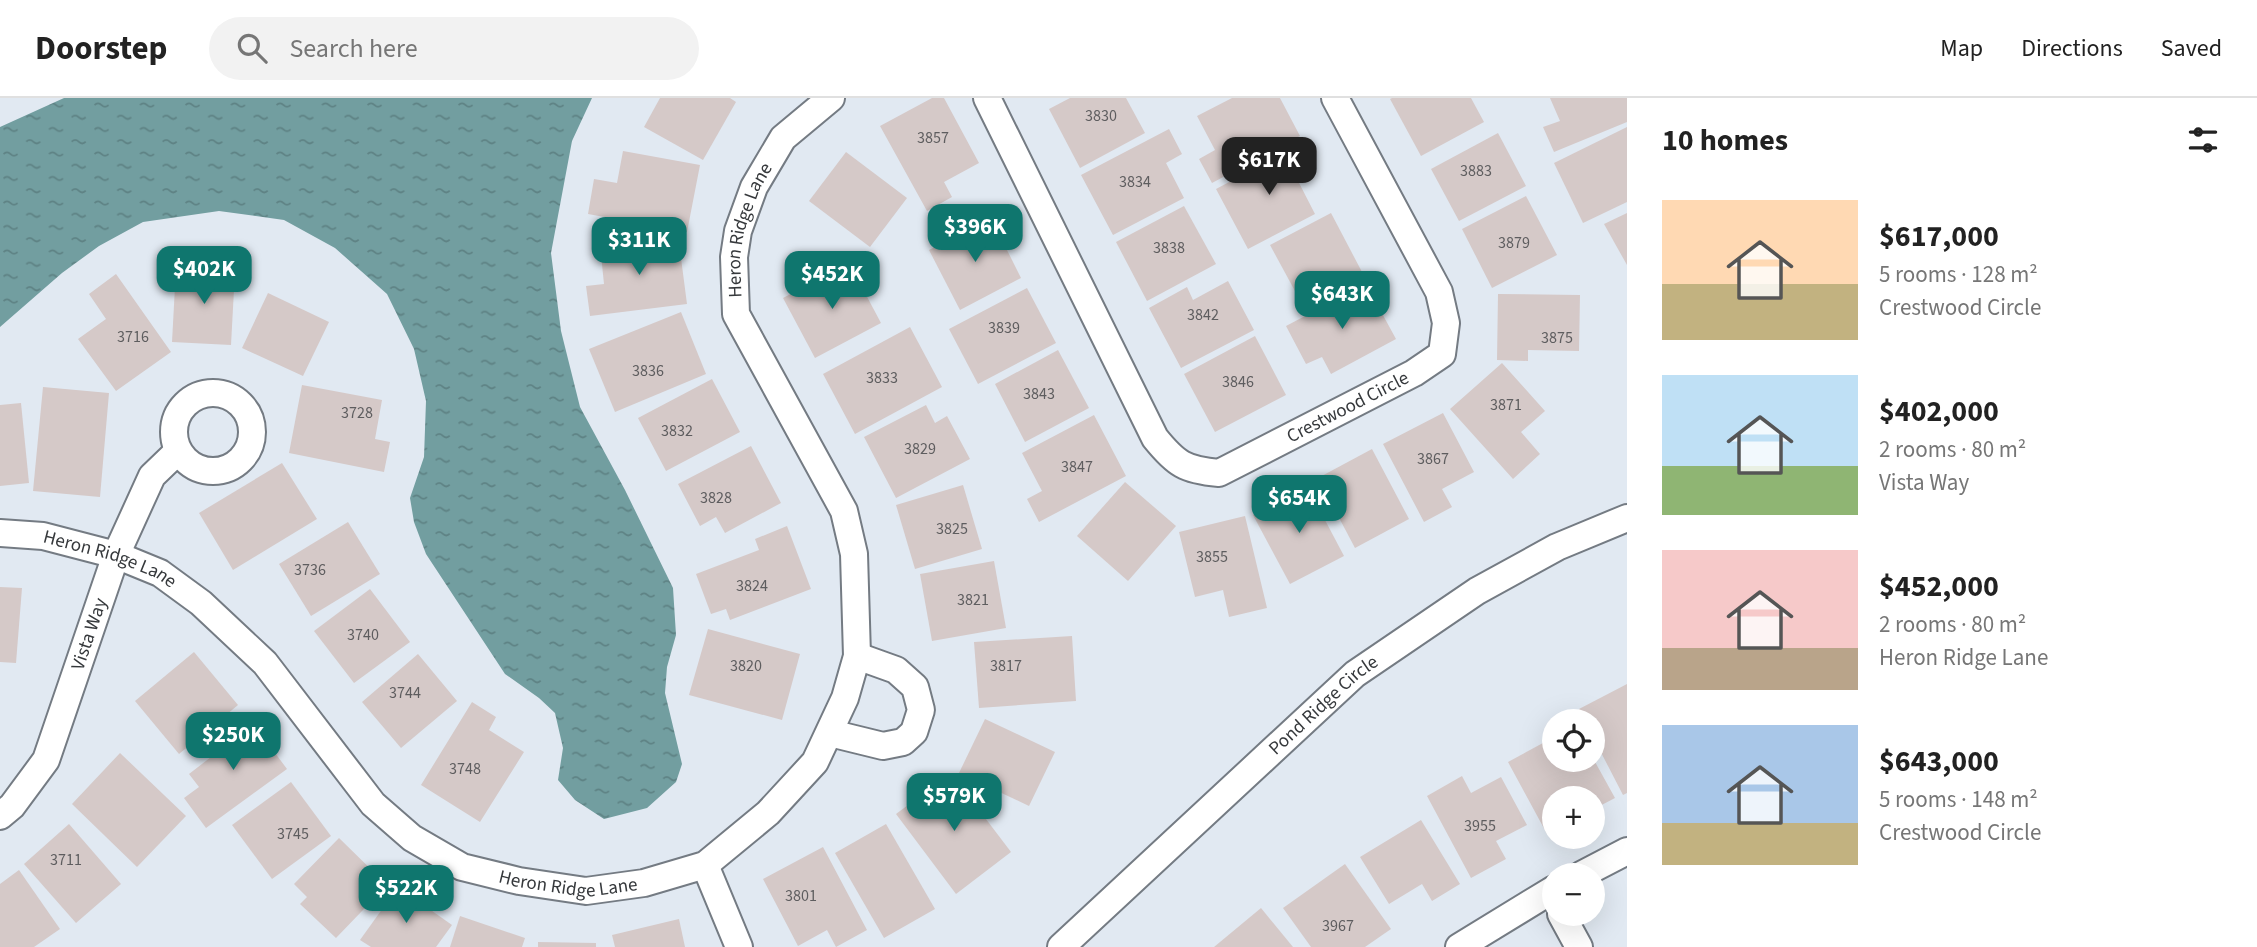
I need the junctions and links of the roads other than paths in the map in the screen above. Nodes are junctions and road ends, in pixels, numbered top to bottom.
1 (831, 98) edge
2 (987, 98) edge
3 (1335, 98) edge
4 (178, 451) dead end
5 (1627, 517) edge
6 (0, 533) edge
7 (116, 555) junction
8 (857, 656) junction
9 (830, 733) junction
10 (0, 816) edge
11 (1627, 851) edge
12 (1604, 863) edge
13 (705, 865) junction
14 (1542, 906) edge
15 (1568, 926) edge
16 (739, 947) edge
17 (1060, 947) edge
18 (1459, 947) edge
19 (1578, 947) edge

1 - 8 street, Heron Ridge Lane
2 - 3 street, Crestwood Circle
4 - 7 street, Vista Way
5 - 17 street, Pond Ridge Circle
6 - 7 street, Heron Ridge Lane
7 - 10 street, Vista Way
7 - 13 street, Heron Ridge Lane
8 - 9 street, Heron Ridge Lane
8 - 9 street
9 - 13 street, Heron Ridge Lane
11 - 12 street
13 - 16 street
14 - 18 street
15 - 19 street

